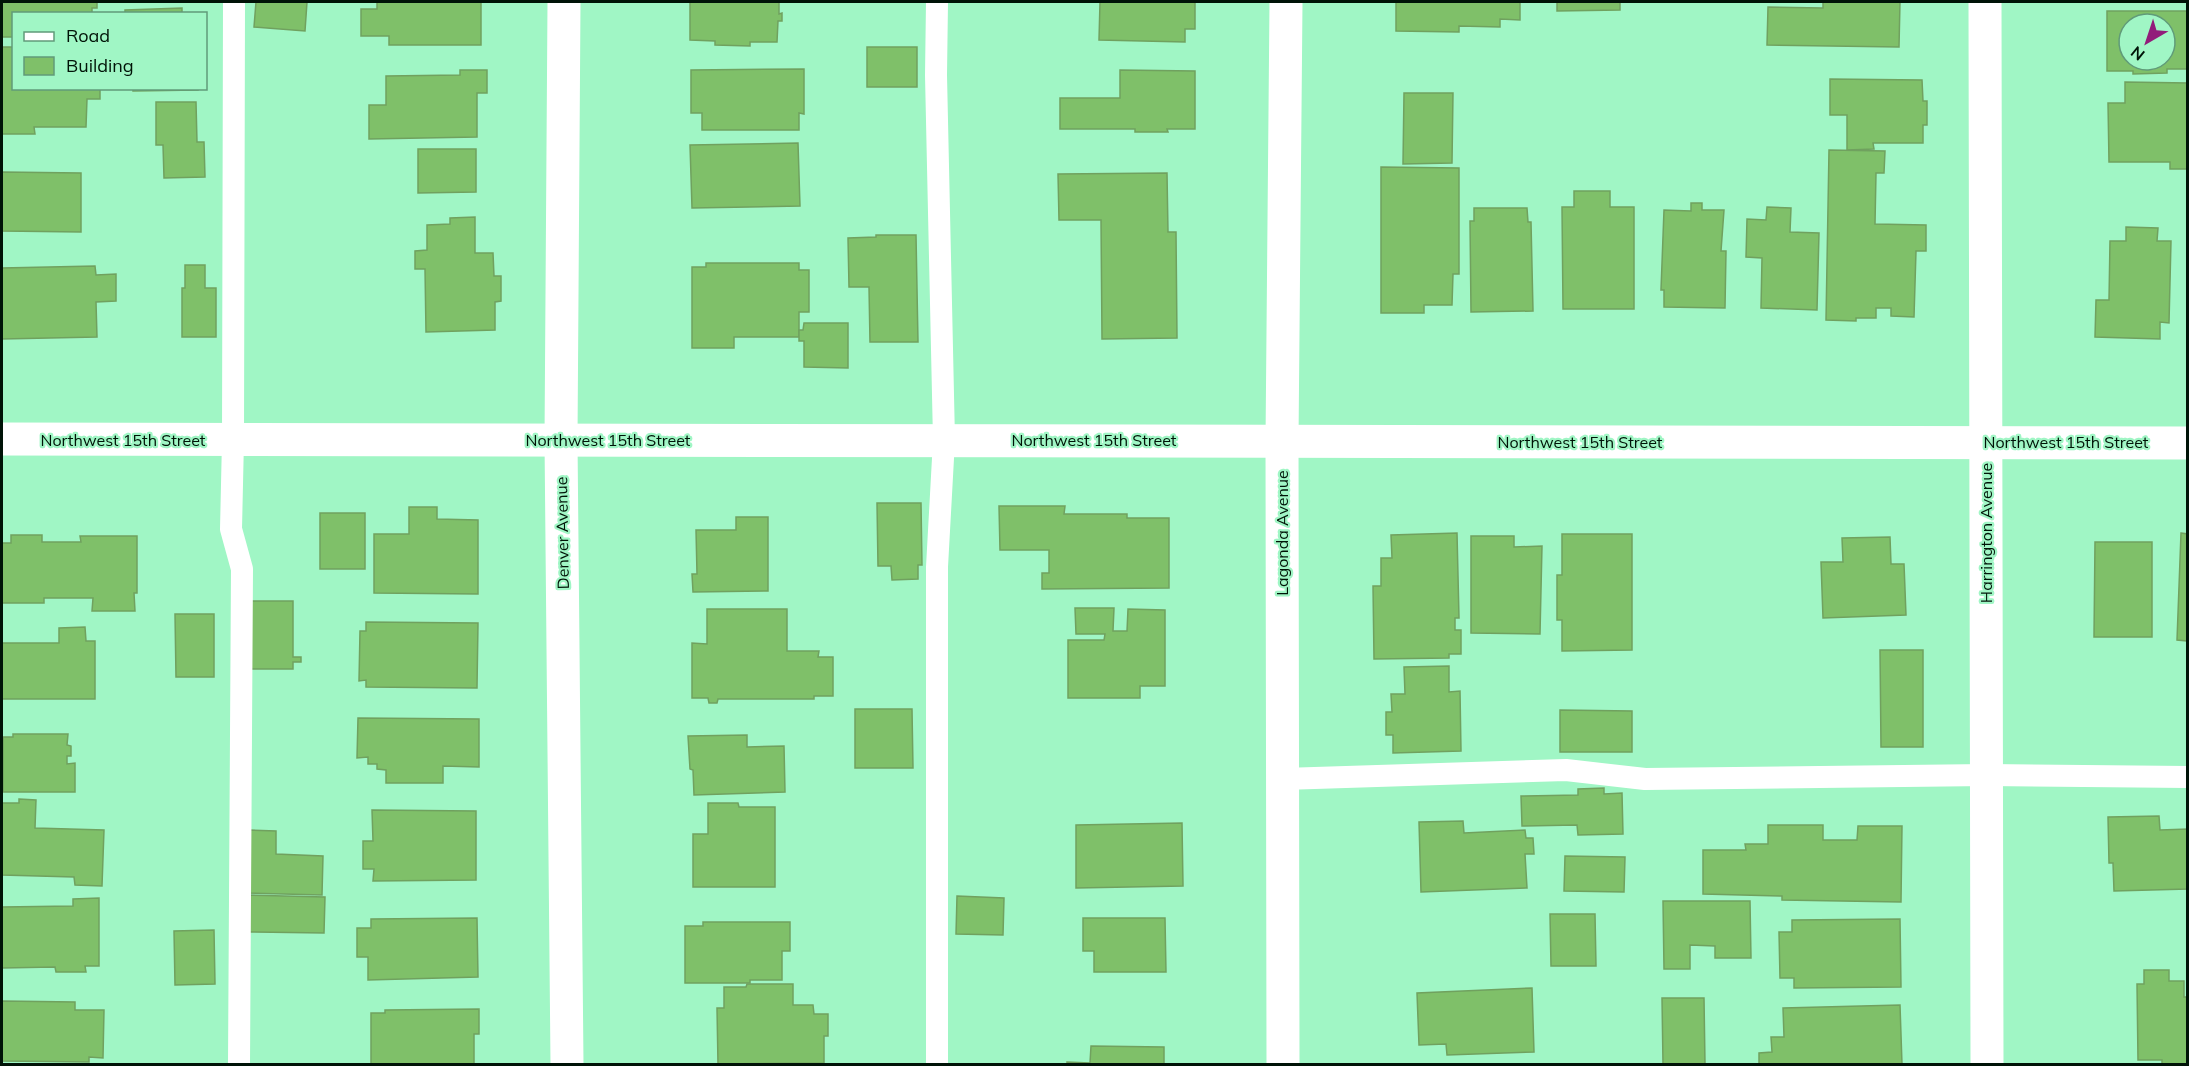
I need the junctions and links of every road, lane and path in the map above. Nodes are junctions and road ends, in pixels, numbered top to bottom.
1 (234, 2) edge
2 (564, 2) edge
3 (937, 2) edge
4 (1286, 2) edge
5 (1985, 2) edge
6 (2, 439) edge
7 (233, 440) junction
8 (561, 440) junction
9 (944, 440) junction
10 (1282, 441) junction
11 (1986, 442) junction
12 (2187, 443) edge
13 (1987, 775) junction
14 (2187, 777) edge
15 (1283, 779) junction
16 (239, 1065) edge
17 (567, 1065) edge
18 (937, 1065) edge
19 (1283, 1065) edge
20 (1987, 1065) edge

1 - 7 lane
2 - 8 street, Denver Avenue
3 - 9 lane
4 - 10 street, Lagonda Avenue
5 - 11 street, Harrington Avenue
6 - 7 street, Northwest 15th Street
7 - 8 street, Northwest 15th Street
7 - 16 lane
8 - 9 street, Northwest 15th Street
8 - 17 street, Denver Avenue
9 - 10 street, Northwest 15th Street
9 - 18 lane
10 - 11 street, Northwest 15th Street
10 - 15 street, Lagonda Avenue
11 - 12 street, Northwest 15th Street
11 - 13 street, Harrington Avenue
13 - 14 lane
13 - 15 lane
13 - 20 street, Harrington Avenue
15 - 19 street, Lagonda Avenue

